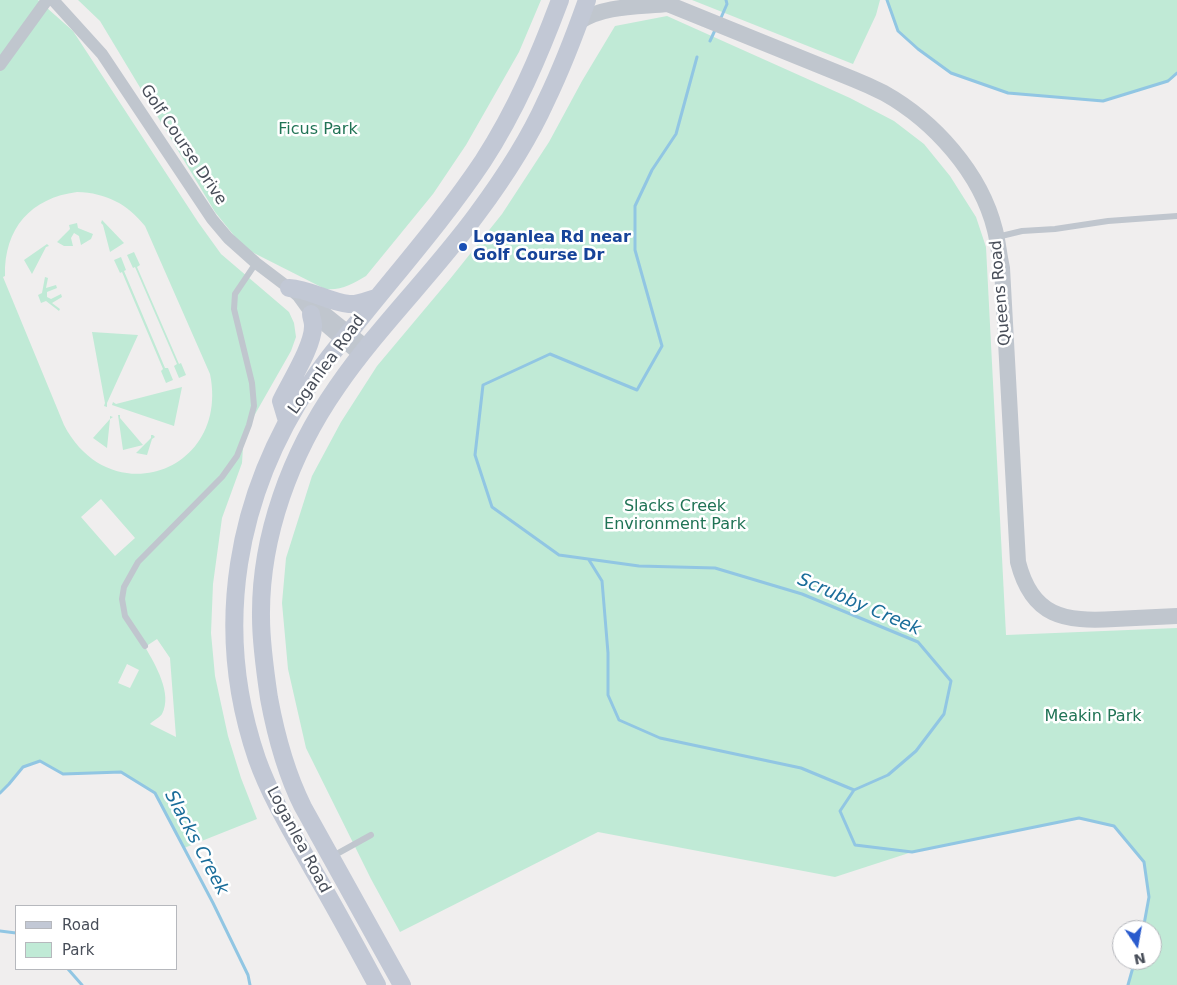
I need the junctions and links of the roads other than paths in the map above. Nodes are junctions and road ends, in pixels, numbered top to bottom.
1 (47, 0) edge
2 (53, 0) edge
3 (560, 0) edge
4 (587, 0) edge
5 (663, 2) edge
6 (579, 22) junction
7 (0, 65) edge
8 (1177, 216) edge
9 (996, 237) junction
10 (256, 263) junction
11 (293, 292) junction
12 (376, 298) junction
13 (311, 314) junction
14 (346, 337) junction
15 (364, 351) junction
16 (287, 421) junction
17 (1177, 616) edge
18 (145, 646) dead end
19 (371, 835) dead end
20 (330, 858) junction
21 (378, 985) edge
22 (402, 985) edge

1 - 7 street
2 - 10 street, Golf Course Drive
3 - 12 main road, Loganlea Road
4 - 6 main road, Loganlea Road
5 - 6 street
5 - 9 street, Queens Road
6 - 15 main road, Loganlea Road
8 - 9 lane
9 - 17 street, Queens Road
10 - 11 street, Golf Course Drive
10 - 18 lane
11 - 12 main road
11 - 13 street, Golf Course Drive
11 - 14 street, Golf Course Drive
12 - 14 main road, Loganlea Road
13 - 14 street, Golf Course Drive
13 - 16 main road
14 - 15 street, Golf Course Drive
14 - 16 main road, Loganlea Road
15 - 20 main road, Loganlea Road
16 - 21 main road, Loganlea Road
19 - 20 lane
20 - 22 main road, Loganlea Road

